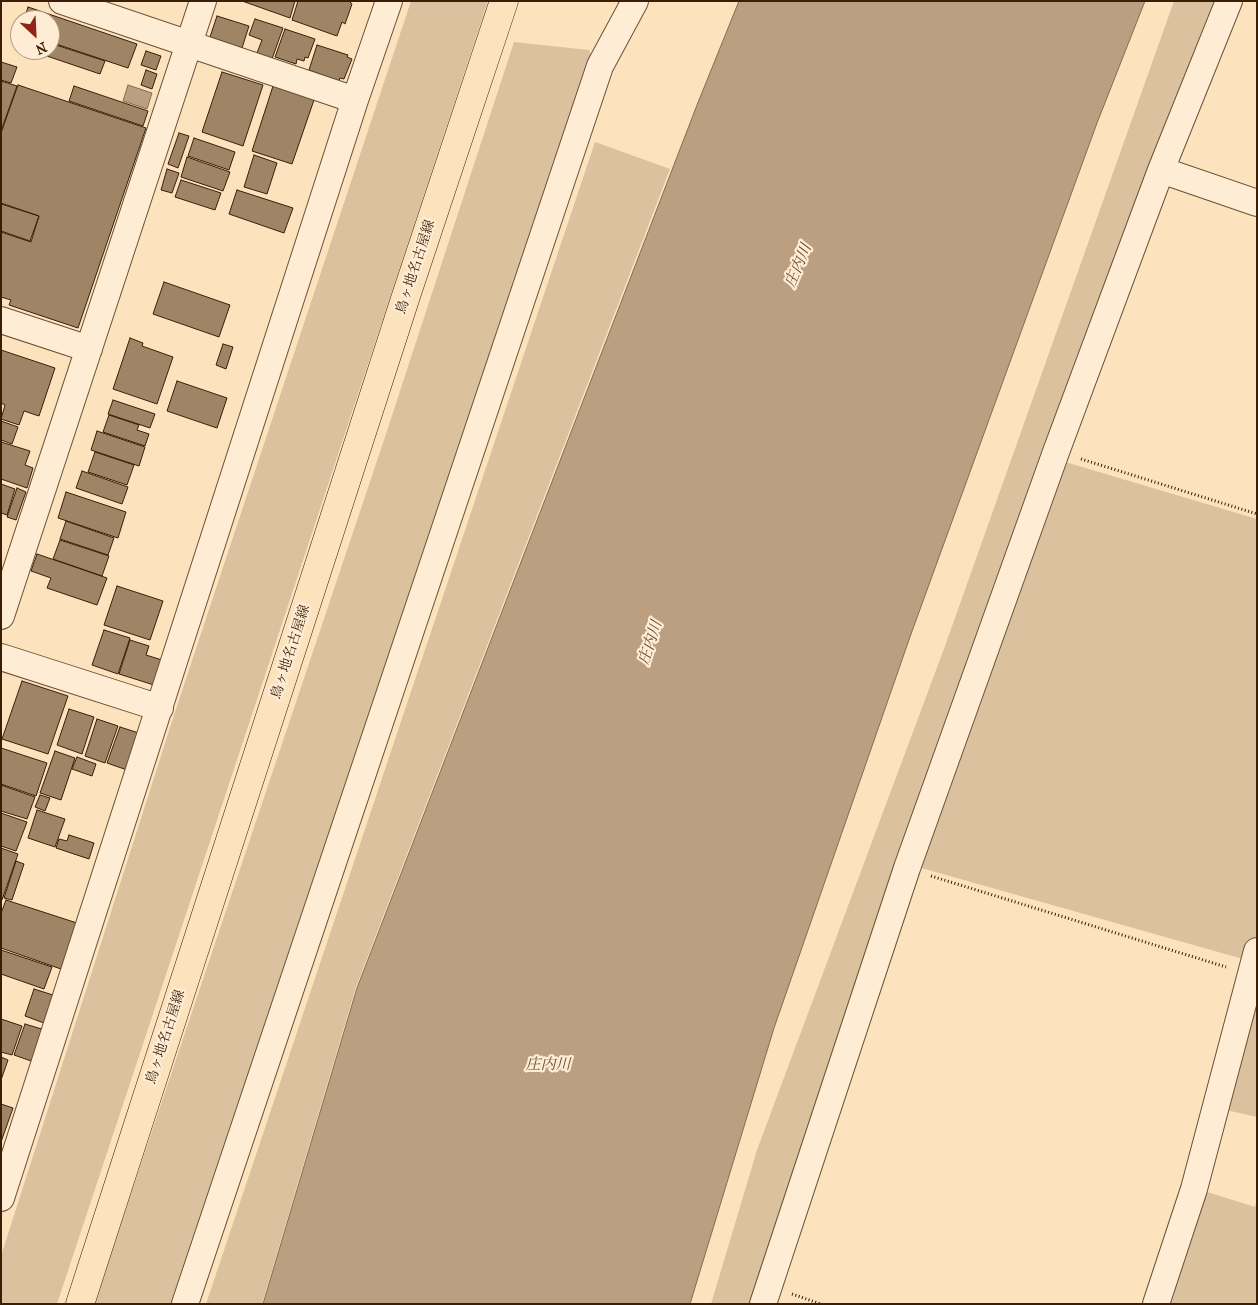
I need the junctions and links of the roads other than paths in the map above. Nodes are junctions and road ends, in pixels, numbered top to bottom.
1 (62, 1) edge
2 (203, 1) edge
3 (389, 1) edge
4 (504, 1) edge
5 (635, 1) edge
6 (1229, 1) edge
7 (190, 44) junction
8 (355, 100) junction
9 (1161, 170) junction
10 (1257, 204) edge
11 (1, 320) edge
12 (90, 349) junction
13 (1, 616) edge
14 (1, 657) edge
15 (160, 708) junction
16 (1253, 963) edge
17 (1, 1198) edge
18 (80, 1304) edge
19 (185, 1304) edge
20 (763, 1304) edge
21 (1156, 1304) edge

1 - 7 street
2 - 7 street
3 - 8 street
4 - 18 main road, 鳥ヶ地名古屋線
5 - 19 street
6 - 9 street
7 - 8 street
7 - 12 street
8 - 15 street
9 - 10 street
9 - 20 street
11 - 12 street
12 - 13 street
14 - 15 street
15 - 17 street
16 - 21 street

